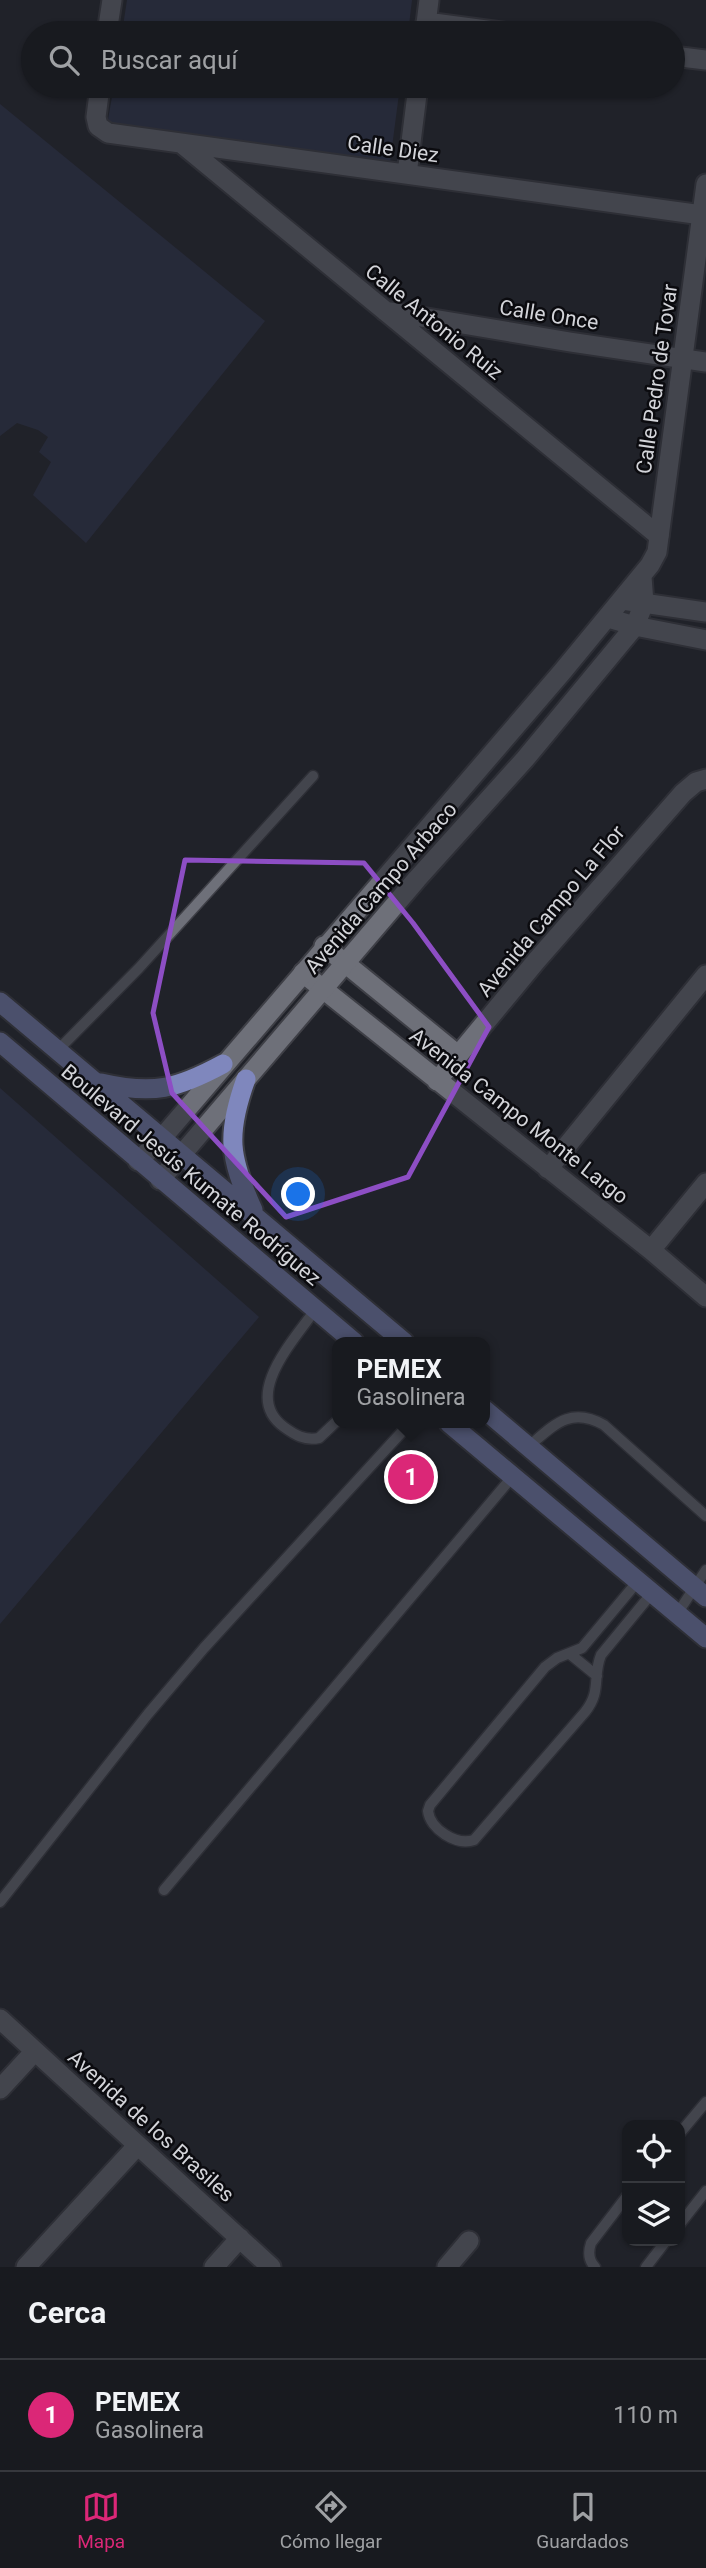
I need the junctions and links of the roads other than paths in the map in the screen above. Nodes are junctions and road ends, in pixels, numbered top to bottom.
1 (112, 0) edge
2 (429, 0) edge
3 (109, 21) edge
4 (426, 21) edge
5 (685, 57) edge
6 (706, 60) edge
7 (98, 98) edge
8 (416, 98) edge
9 (180, 143) junction
10 (407, 174) junction
11 (706, 184) edge
12 (702, 215) junction
13 (384, 310) junction
14 (682, 358) junction
15 (706, 362) edge
16 (659, 536) junction
17 (642, 577) junction
18 (622, 600) junction
19 (644, 603) junction
20 (706, 612) edge
21 (608, 618) junction
22 (635, 626) junction
23 (706, 640) edge
24 (313, 776) dead end
25 (706, 779) edge
26 (324, 946) junction
27 (345, 963) junction
28 (303, 973) junction
29 (706, 975) edge
30 (323, 989) junction
31 (0, 1002) edge
32 (0, 1042) edge
33 (58, 1050) junction
34 (458, 1055) junction
35 (223, 1064) junction
36 (246, 1079) junction
37 (94, 1081) junction
38 (436, 1082) junction
39 (162, 1138) junction
40 (182, 1155) junction
41 (138, 1161) junction
42 (548, 1169) junction
43 (160, 1180) junction
44 (706, 1183) edge
45 (256, 1218) junction
46 (650, 1250) junction
47 (706, 1297) edge
48 (315, 1310) junction
49 (348, 1337) edge
50 (398, 1337) edge
51 (490, 1414) edge
52 (332, 1426) edge
53 (405, 1428) edge
54 (455, 1428) edge
55 (528, 1447) junction
56 (513, 1476) junction
57 (706, 1516) edge
58 (706, 1570) edge
59 (645, 1587) junction
60 (701, 1593) edge
61 (677, 1614) junction
62 (706, 1638) edge
63 (570, 1654) junction
64 (597, 1676) junction
65 (164, 1890) dead end
66 (0, 1902) edge
67 (0, 2019) edge
68 (35, 2051) junction
69 (0, 2089) edge
70 (706, 2102) edge
71 (685, 2127) edge
72 (137, 2146) junction
73 (706, 2191) edge
74 (622, 2203) edge
75 (685, 2218) edge
76 (240, 2238) junction
77 (469, 2241) dead end
78 (662, 2246) edge
79 (26, 2267) edge
80 (214, 2267) edge
81 (271, 2267) edge
82 (447, 2267) edge
83 (595, 2267) edge
84 (646, 2267) edge

1 - 3 street
2 - 4 street
5 - 6 street
7 - 9 street, Calle Diez
8 - 10 street
9 - 10 street, Calle Diez
9 - 13 street, Calle Antonio Ruiz
10 - 12 street, Calle Diez
11 - 12 street, Calle Pedro de Tovar
12 - 14 street, Calle Pedro de Tovar
13 - 14 street, Calle Once
13 - 16 street, Calle Antonio Ruiz
14 - 15 street, Calle Once
14 - 16 street, Calle Pedro de Tovar
16 - 17 street, Calle Pedro de Tovar
17 - 18 street, Calle Pedro de Tovar
17 - 19 street
18 - 19 street
18 - 21 street, Avenida Campo Arbaco
19 - 20 street
19 - 22 street, Avenida Campo Arbaco
21 - 22 street
21 - 26 street, Avenida Campo Arbaco
22 - 23 street
22 - 27 street, Avenida Campo Arbaco
24 - 33 lane
25 - 34 street, Avenida Campo La Flor
26 - 27 street
26 - 28 street, Avenida Campo Arbaco
27 - 30 street, Avenida Campo Arbaco
27 - 34 street
28 - 30 street, Avenida Campo Monte Largo
28 - 35 street, Avenida Campo Arbaco
29 - 42 street
30 - 36 street, Avenida Campo Arbaco
30 - 38 street, Avenida Campo Monte Largo
31 - 33 highway, Boulevard Jesús Kumate Rodríguez
32 - 41 highway, Boulevard Jesús Kumate Rodríguez
33 - 37 highway, Boulevard Jesús Kumate Rodríguez
34 - 38 street, Avenida Campo La Flor
35 - 37 highway
35 - 39 street, Avenida Campo Arbaco
36 - 40 street, Avenida Campo Arbaco
36 - 45 highway
37 - 39 highway, Boulevard Jesús Kumate Rodríguez
38 - 42 street, Avenida Campo Monte Largo
39 - 40 highway, Boulevard Jesús Kumate Rodríguez
39 - 41 street, Avenida Campo Arbaco
40 - 43 street, Avenida Campo Arbaco
40 - 45 highway, Boulevard Jesús Kumate Rodríguez
41 - 43 highway, Boulevard Jesús Kumate Rodríguez
42 - 46 street, Avenida Campo Monte Largo
43 - 48 highway, Boulevard Jesús Kumate Rodríguez
44 - 46 street
45 - 50 highway, Boulevard Jesús Kumate Rodríguez
46 - 47 street, Avenida Campo Monte Largo
48 - 49 highway, Boulevard Jesús Kumate Rodríguez
48 - 52 lane
51 - 55 highway
53 - 66 lane
54 - 56 highway
55 - 57 lane
55 - 60 highway
56 - 59 highway
56 - 65 lane
58 - 60 lane
59 - 61 highway
59 - 63 lane
59 - 64 lane
60 - 61 lane
61 - 62 highway
63 - 64 lane
63 - 64 lane
67 - 68 street, Avenida de los Brasiles
68 - 69 street
68 - 72 street, Avenida de los Brasiles
70 - 71 lane
72 - 76 street, Avenida de los Brasiles
72 - 79 street
73 - 75 lane
74 - 83 lane
76 - 80 street
76 - 81 street, Avenida de los Brasiles
77 - 82 street
78 - 84 lane

